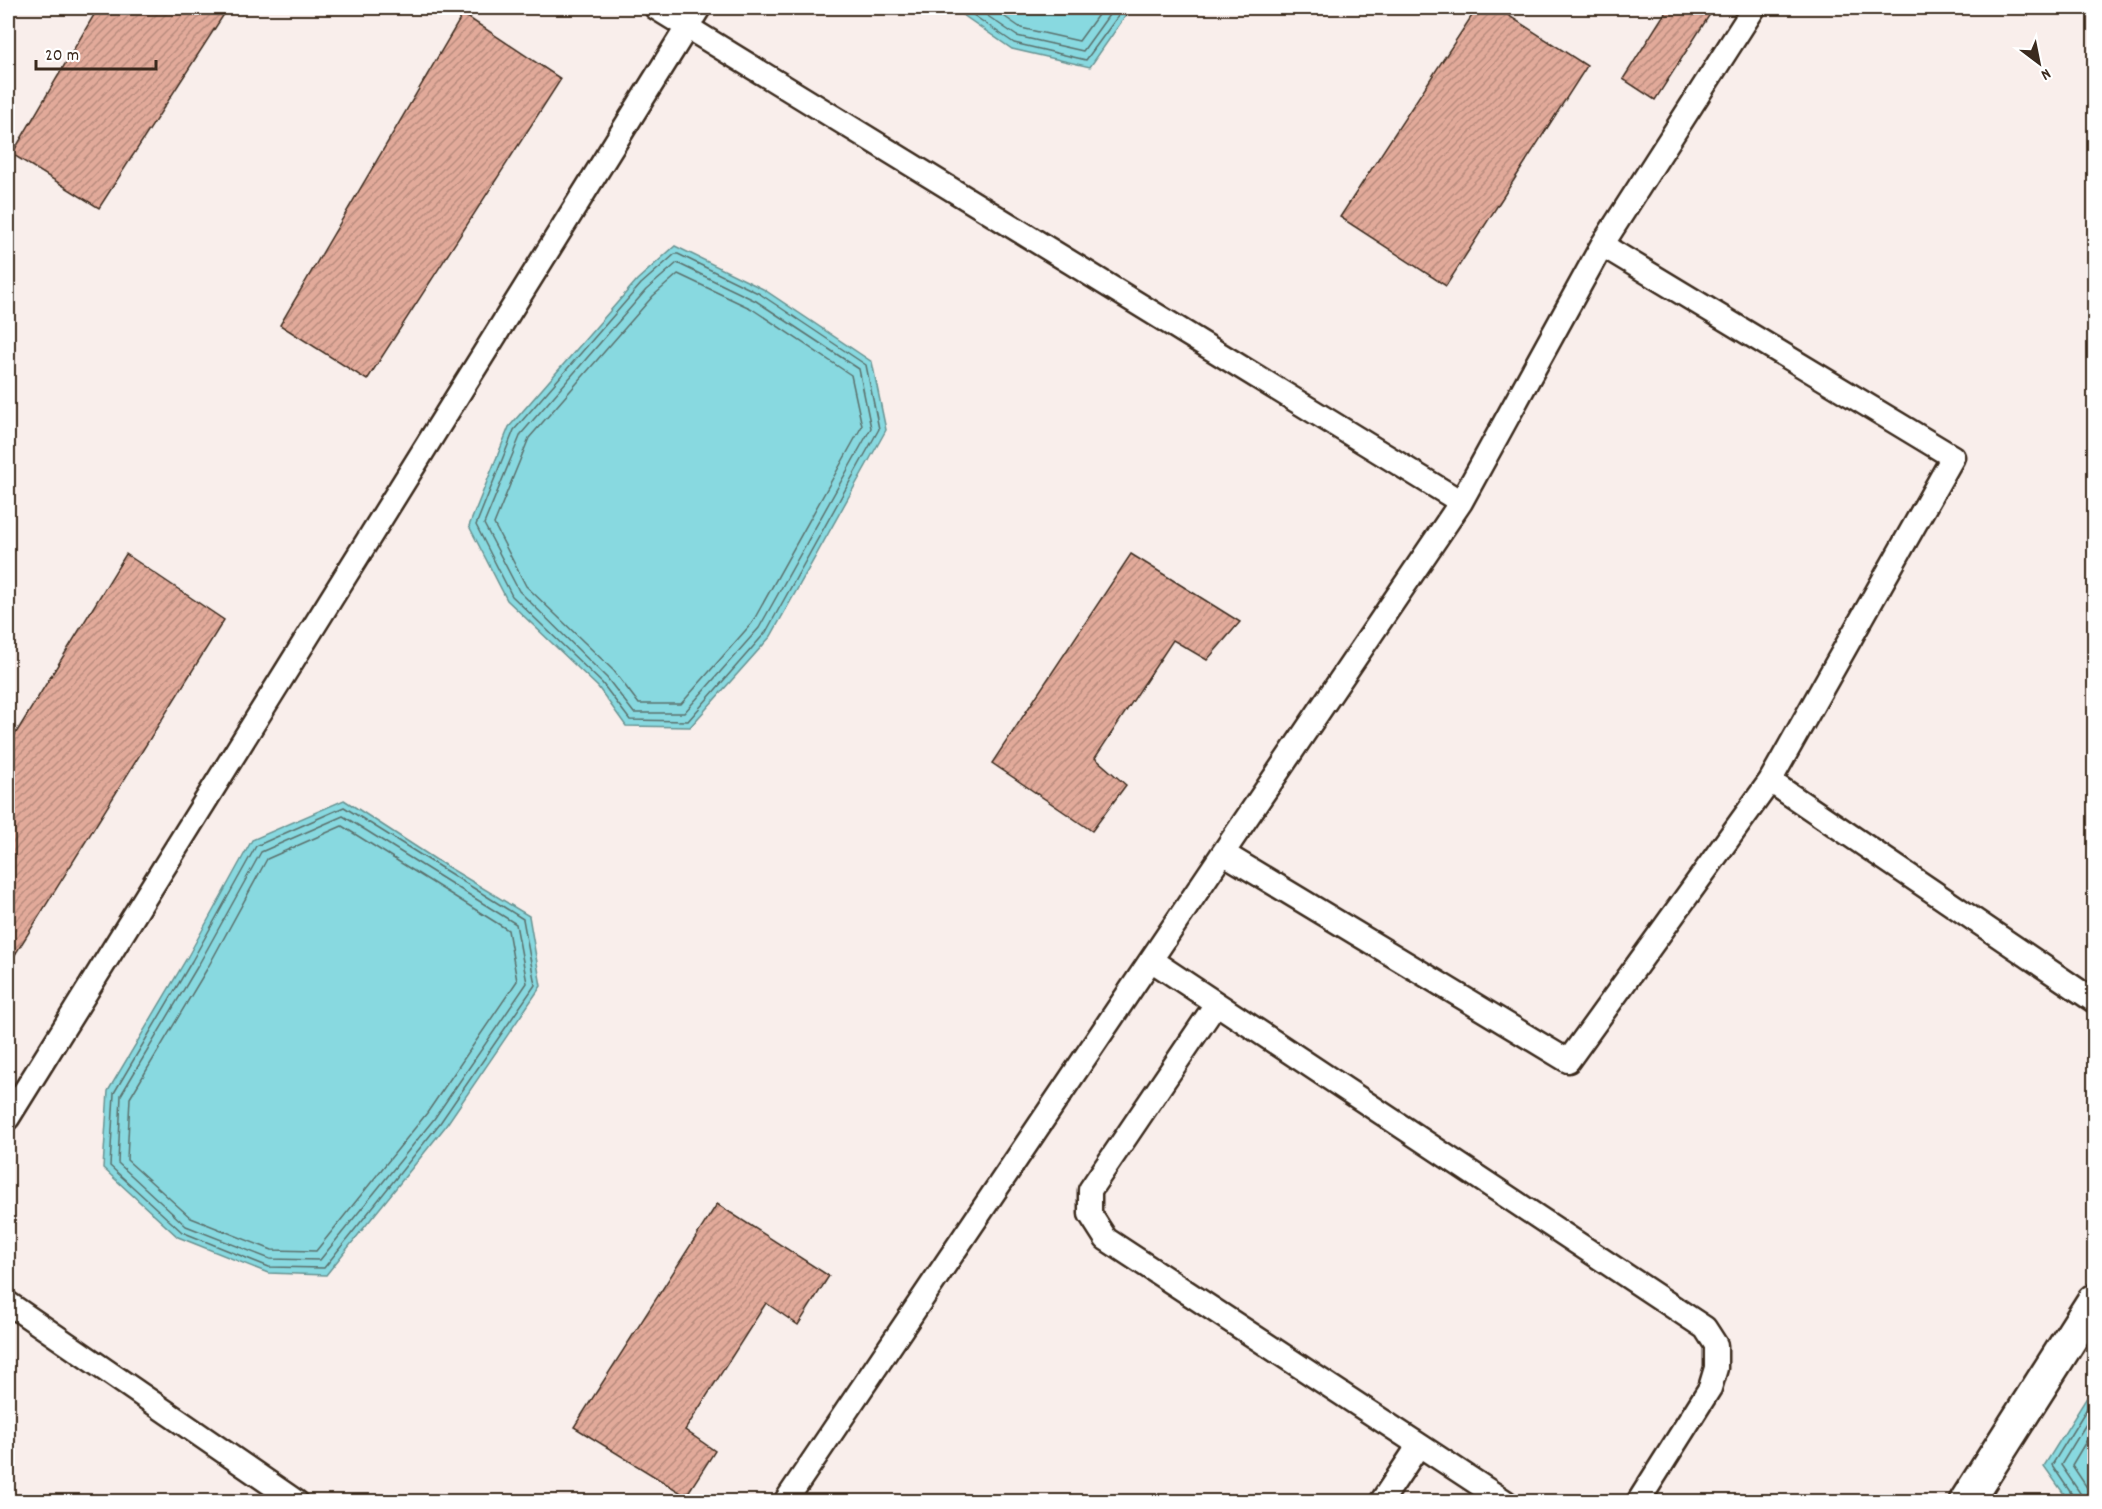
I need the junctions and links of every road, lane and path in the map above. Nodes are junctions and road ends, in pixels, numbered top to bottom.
1 (656, 8) edge
2 (699, 8) edge
3 (1754, 8) edge
4 (686, 27) junction
5 (1602, 245) junction
6 (1461, 502) junction
7 (1770, 781) junction
8 (1223, 853) junction
9 (1151, 960) junction
10 (2094, 1001) edge
11 (1216, 1004) junction
12 (8, 1118) edge
13 (2094, 1300) edge
14 (8, 1303) edge
15 (1419, 1445) junction
16 (297, 1502) edge
17 (785, 1502) edge
18 (1382, 1502) edge
19 (1506, 1502) edge
20 (1638, 1502) edge
21 (1966, 1502) edge

1 - 4 lane
2 - 4 lane
3 - 5 lane
4 - 6 lane
4 - 12 lane
5 - 6 lane
5 - 7 lane
6 - 8 lane
7 - 8 lane
7 - 10 lane
8 - 9 lane
9 - 11 lane
9 - 17 lane
11 - 15 lane
11 - 20 lane
13 - 21 street
14 - 16 lane
15 - 18 lane
15 - 19 lane

